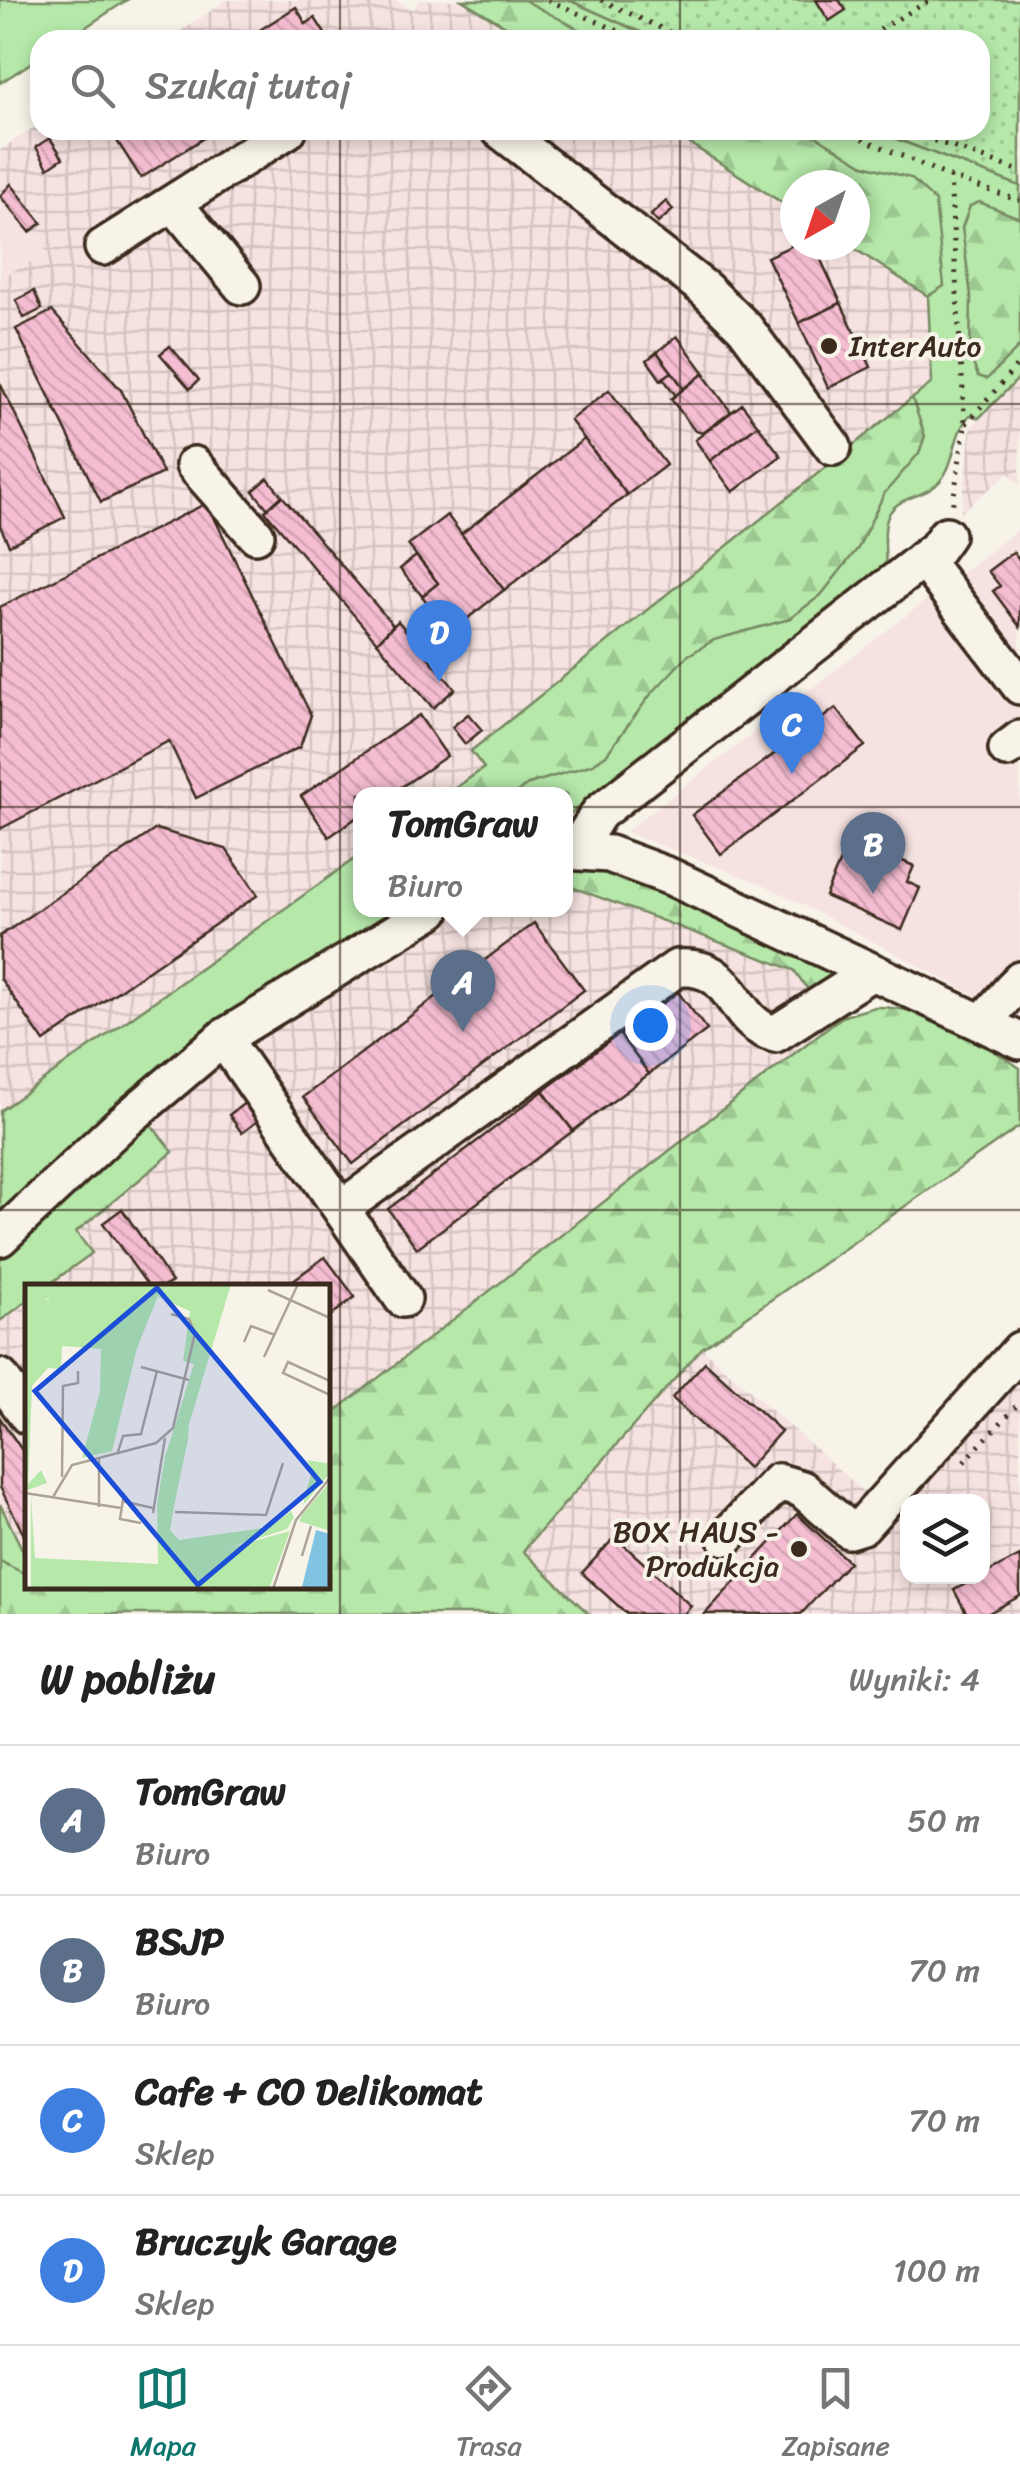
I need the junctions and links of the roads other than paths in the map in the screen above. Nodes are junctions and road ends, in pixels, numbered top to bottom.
1 (273, 140) edge
2 (513, 140) edge
3 (175, 205) junction
4 (103, 247) dead end
5 (242, 286) dead end
6 (832, 447) dead end
7 (194, 465) dead end
8 (256, 535) dead end
9 (1020, 686) edge
10 (573, 847) edge
11 (573, 851) edge
12 (421, 917) edge
13 (870, 973) junction
14 (1020, 980) edge
15 (982, 1023) junction
16 (223, 1038) junction
17 (1020, 1041) edge
18 (342, 1208) junction
19 (0, 1238) edge
20 (403, 1299) dead end
21 (1020, 1350) edge
22 (0, 1377) edge
23 (25, 1412) edge
24 (726, 1537) dead end

1 - 3 lane
2 - 6 lane
3 - 4 lane
3 - 5 lane
7 - 8 lane
9 - 10 lane
11 - 13 lane
12 - 16 lane
13 - 15 lane
13 - 18 lane
14 - 15 lane
15 - 17 lane
16 - 18 lane
16 - 19 lane
18 - 20 lane
21 - 24 lane
22 - 23 lane

